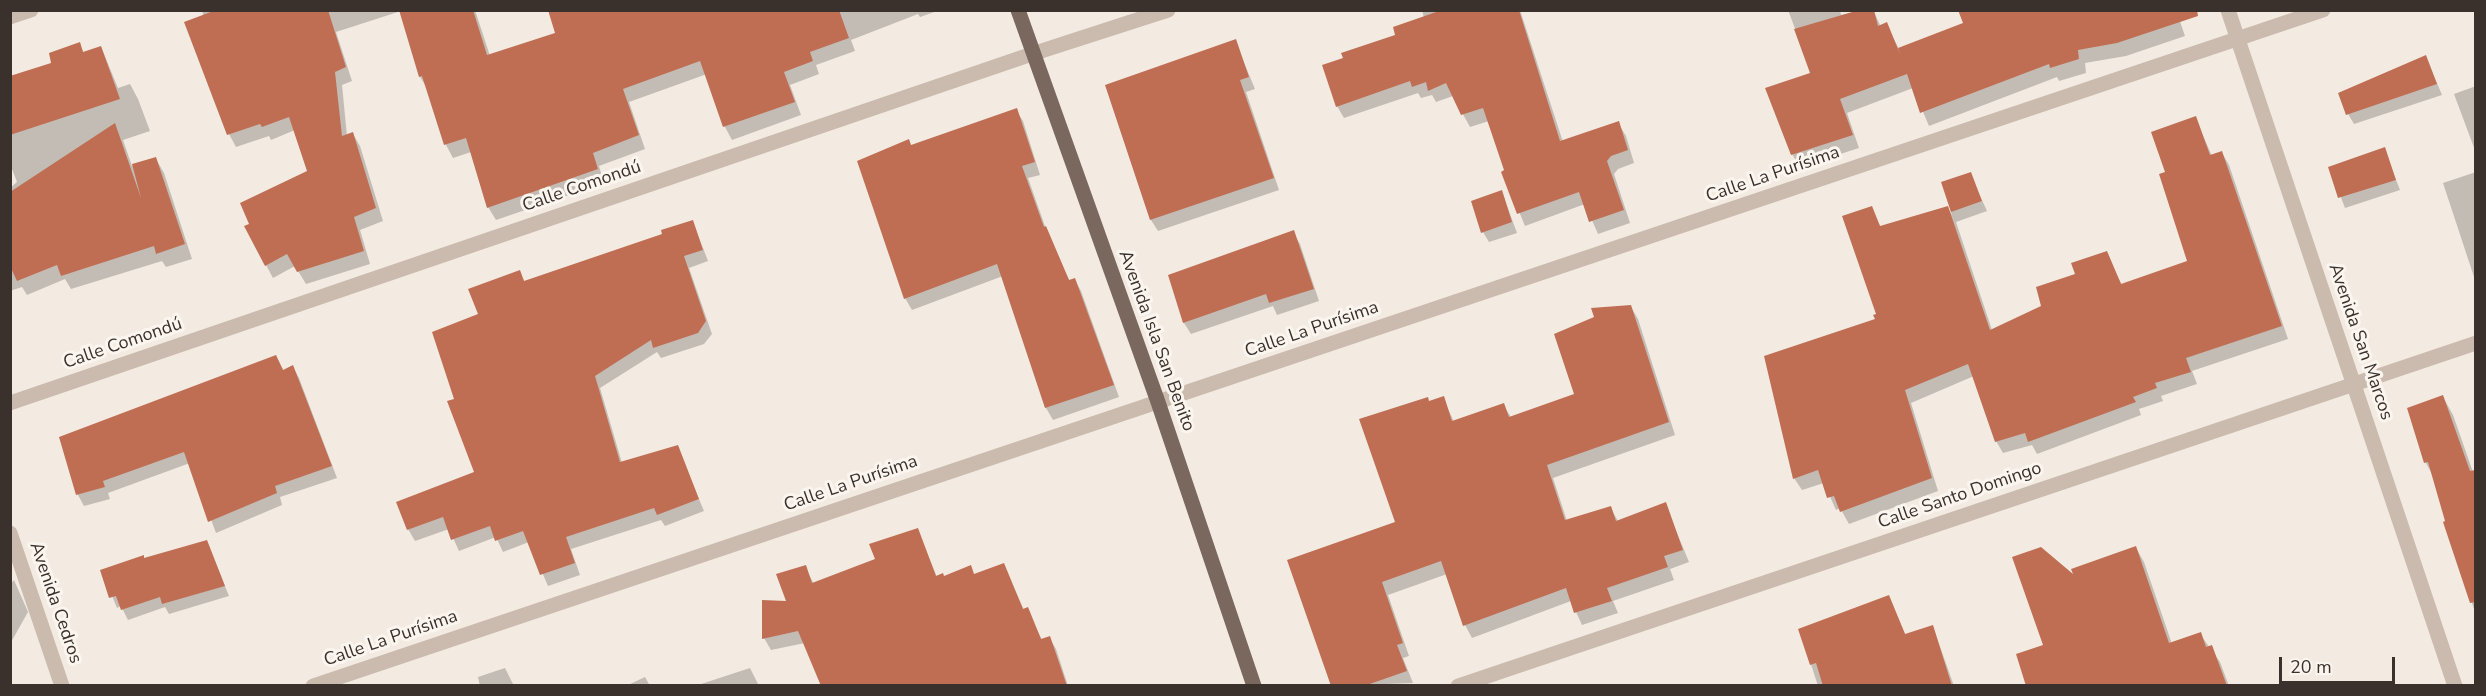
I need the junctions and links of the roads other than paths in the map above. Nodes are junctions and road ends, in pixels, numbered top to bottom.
1 (31, 10) edge
2 (1018, 10) edge
3 (1168, 10) edge
4 (2228, 10) edge
5 (2323, 10) edge
6 (10, 17) edge
7 (2238, 39) junction
8 (1032, 54) junction
9 (2475, 343) edge
10 (2354, 384) junction
11 (1158, 402) junction
12 (10, 403) edge
13 (10, 533) edge
14 (62, 686) edge
15 (313, 686) edge
16 (1254, 686) edge
17 (1458, 686) edge
18 (2454, 686) edge

1 - 6 street
2 - 8 main road, Avenida Isla San Benito
3 - 8 street, Calle Comondú
4 - 7 street, Avenida San Marcos
5 - 7 street, Calle La Purísima
7 - 10 street, Avenida San Marcos
7 - 11 street, Calle La Purísima
8 - 11 main road, Avenida Isla San Benito
8 - 12 street, Calle Comondú
9 - 10 street, Calle Santo Domingo
10 - 17 street, Calle Santo Domingo
10 - 18 street, Avenida San Marcos
11 - 15 street, Calle La Purísima
11 - 16 main road, Avenida Isla San Benito
13 - 14 street, Avenida Cedros

